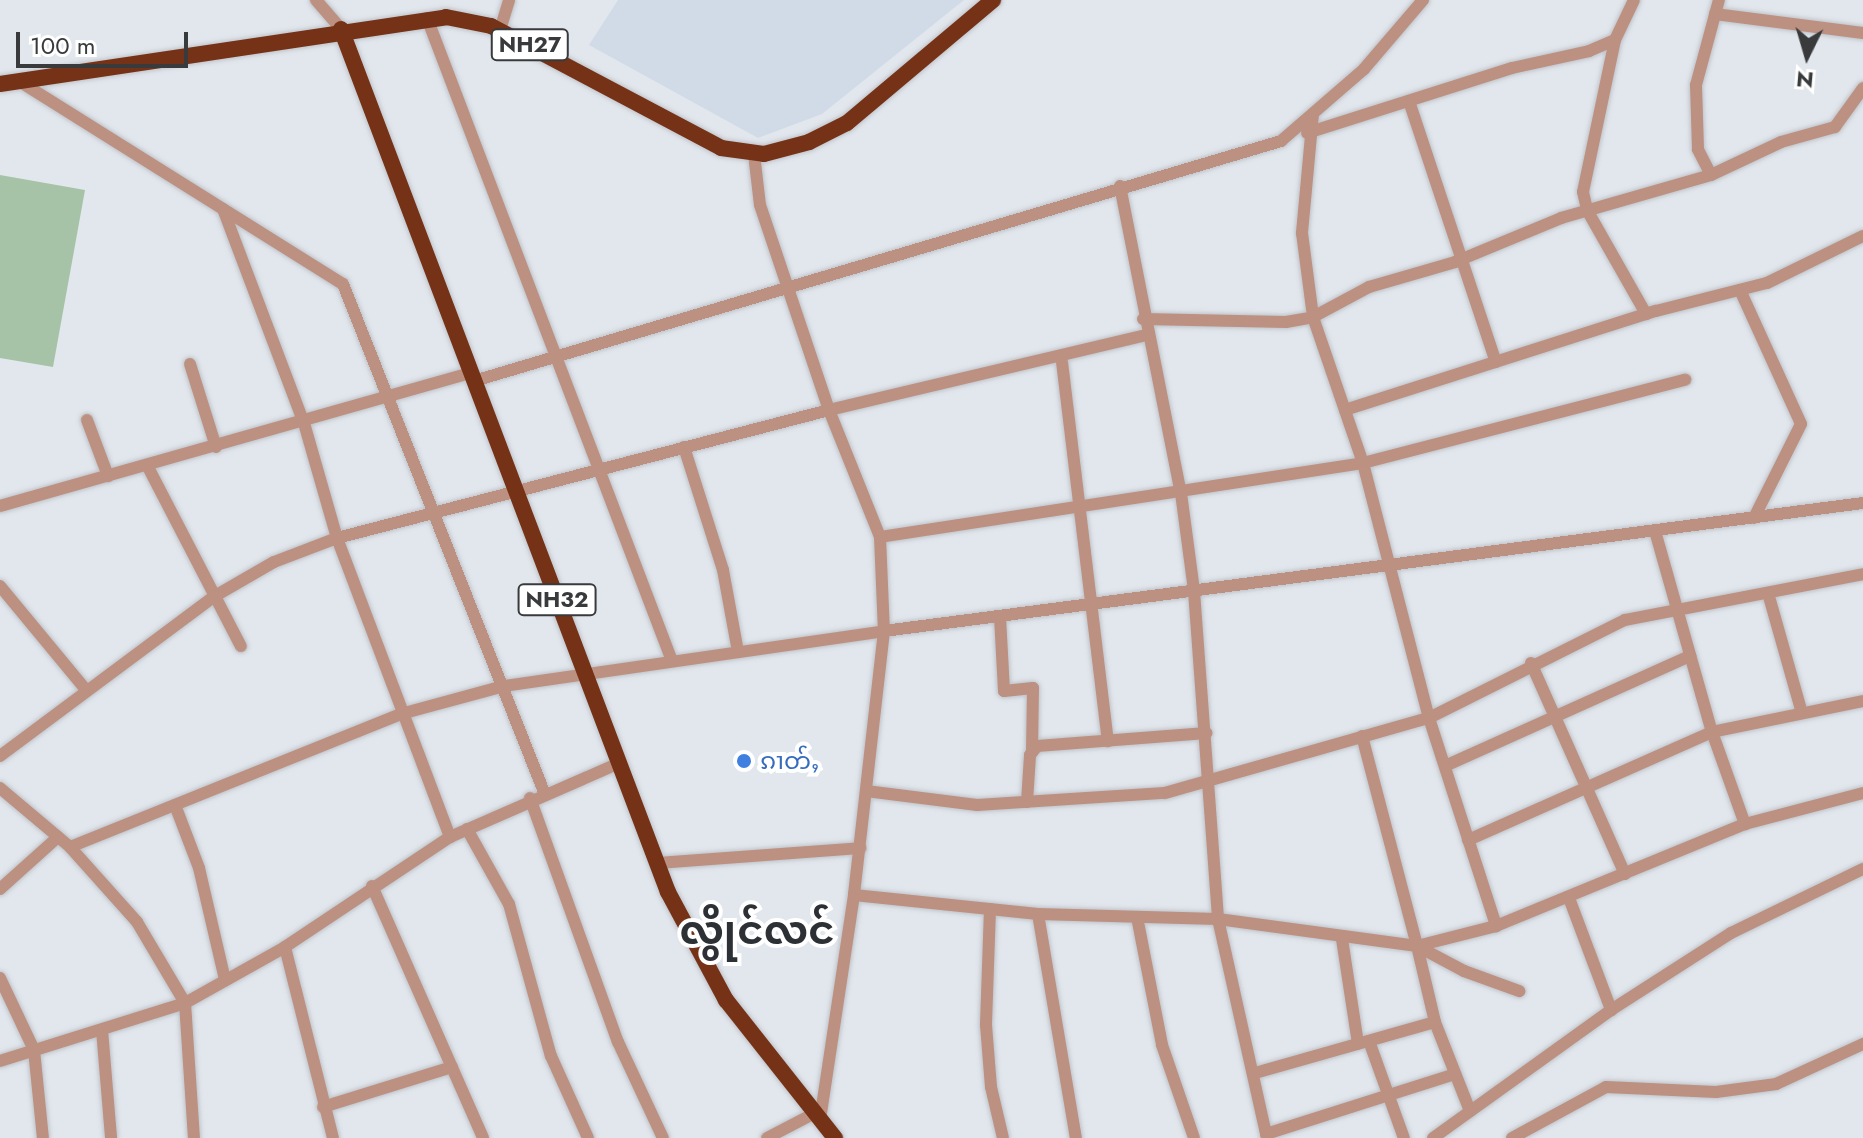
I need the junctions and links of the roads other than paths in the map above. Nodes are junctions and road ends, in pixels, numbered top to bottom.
1 (316, 0) edge
2 (509, 0) edge
3 (993, 0) edge
4 (1423, 0) edge
5 (1634, 0) edge
6 (1719, 0) edge
7 (1715, 14) junction
8 (427, 18) junction
9 (341, 29) junction
10 (500, 30) junction
11 (1863, 33) edge
12 (1615, 40) junction
13 (19, 81) junction
14 (0, 84) edge
15 (1863, 88) edge
16 (1409, 101) junction
17 (1314, 113) junction
18 (1307, 133) junction
19 (754, 154) junction
20 (1711, 175) junction
21 (1120, 186) junction
22 (222, 208) junction
23 (1587, 210) junction
24 (1863, 236) edge
25 (1459, 260) junction
26 (788, 287) junction
27 (1740, 290) junction
28 (1646, 314) junction
29 (1313, 317) junction
30 (1143, 319) junction
31 (1146, 335) junction
32 (558, 354) junction
33 (1062, 362) dead end
34 (1496, 362) junction
35 (190, 364) dead end
36 (472, 377) junction
37 (1685, 380) dead end
38 (390, 398) junction
39 (829, 410) junction
40 (1345, 410) junction
41 (87, 420) dead end
42 (304, 423) junction
43 (216, 447) junction
44 (684, 447) junction
45 (1363, 463) junction
46 (147, 465) junction
47 (597, 468) junction
48 (108, 476) junction
49 (516, 493) junction
50 (1181, 493) junction
51 (1863, 503) edge
52 (0, 506) edge
53 (1078, 507) junction
54 (435, 514) junction
55 (1754, 518) junction
56 (1655, 531) junction
57 (880, 537) junction
58 (337, 538) junction
59 (1388, 563) junction
60 (1863, 574) edge
61 (0, 586) edge
62 (1194, 591) junction
63 (1768, 593) junction
64 (215, 596) junction
65 (1091, 605) junction
66 (1677, 610) junction
67 (1000, 617) junction
68 (884, 631) junction
69 (241, 646) dead end
70 (738, 652) junction
71 (1690, 656) junction
72 (672, 661) junction
73 (1531, 663) junction
74 (585, 674) junction
75 (504, 686) junction
76 (87, 691) junction
77 (1863, 701) edge
78 (1801, 710) junction
79 (401, 714) junction
80 (1558, 716) junction
81 (1429, 718) junction
82 (1712, 732) junction
83 (1207, 733) junction
84 (1362, 736) junction
85 (1108, 741) junction
86 (1032, 749) junction
87 (0, 756) edge
88 (619, 763) junction
89 (1445, 766) junction
90 (1211, 780) junction
91 (0, 788) edge
92 (1585, 788) junction
93 (866, 791) junction
94 (544, 792) junction
95 (1863, 793) edge
96 (530, 798) junction
97 (1027, 802) junction
98 (175, 805) junction
99 (1745, 824) junction
100 (467, 829) junction
101 (58, 837) junction
102 (450, 837) junction
103 (1468, 840) junction
104 (70, 847) junction
105 (860, 848) junction
106 (657, 863) junction
107 (1861, 873) edge
108 (1625, 874) junction
109 (372, 886) junction
110 (0, 889) edge
111 (854, 895) junction
112 (1569, 898) junction
113 (990, 909) junction
114 (1038, 914) junction
115 (1137, 917) junction
116 (1218, 919) junction
117 (1496, 926) junction
118 (1342, 939) junction
119 (1417, 946) junction
120 (285, 947) junction
121 (0, 978) edge
122 (225, 980) junction
123 (1519, 991) dead end
124 (185, 1003) junction
125 (1611, 1010) junction
126 (1435, 1022) junction
127 (102, 1030) junction
128 (1364, 1043) junction
129 (1863, 1044) edge
130 (34, 1050) junction
131 (0, 1061) edge
132 (452, 1067) junction
133 (1255, 1073) junction
134 (1455, 1074) junction
135 (1391, 1098) junction
136 (323, 1107) junction
137 (1470, 1111) junction
138 (818, 1116) junction
139 (1266, 1136) edge
140 (43, 1138) edge
141 (111, 1138) edge
142 (194, 1138) edge
143 (333, 1138) edge
144 (483, 1138) edge
145 (588, 1138) edge
146 (663, 1138) edge
147 (767, 1138) edge
148 (835, 1138) edge
149 (1003, 1138) edge
150 (1076, 1138) edge
151 (1194, 1138) edge
152 (1404, 1138) edge
153 (1433, 1138) edge
154 (1512, 1138) edge

1 - 9 street
2 - 10 street
3 - 19 highway, NH27
4 - 17 street
5 - 12 street
6 - 7 street
7 - 11 street
7 - 20 street
8 - 9 highway, NH27
8 - 10 highway, NH27
8 - 32 street
9 - 13 highway, NH27
9 - 36 highway, NH32
10 - 19 highway, NH27
12 - 16 street
12 - 23 street
13 - 14 highway, NH27
13 - 22 street
15 - 20 street
16 - 18 street
16 - 25 street
17 - 18 street
17 - 21 street
18 - 29 street
19 - 26 street
20 - 23 street
21 - 26 street
21 - 30 street
22 - 38 street
22 - 42 street
23 - 25 street
23 - 28 street
24 - 27 street
25 - 29 street
25 - 34 street
26 - 32 street
26 - 39 street
27 - 28 street
27 - 55 street
28 - 34 street
29 - 30 street
29 - 40 street
30 - 31 street
31 - 39 street
31 - 50 street
32 - 36 street
32 - 47 street
33 - 53 street
34 - 40 street
35 - 43 street
36 - 38 street
36 - 49 highway, NH32
37 - 45 street
38 - 42 street
38 - 54 street
39 - 44 street
39 - 57 street
40 - 45 street
41 - 48 street
42 - 43 street
42 - 58 street
43 - 46 street
44 - 47 street
44 - 70 street
45 - 50 street
45 - 59 street
46 - 48 street
46 - 64 street
47 - 49 street
47 - 72 street
48 - 52 street
49 - 54 street
49 - 74 highway, NH32
50 - 53 street
50 - 62 street
51 - 55 street
53 - 57 street
53 - 65 street
54 - 58 street
54 - 75 street
55 - 56 street
56 - 59 street
56 - 66 street
57 - 68 street
58 - 64 street
58 - 79 street
59 - 62 street
59 - 81 street
60 - 63 street
61 - 76 street
62 - 65 street
62 - 83 street
63 - 66 street
63 - 78 street
64 - 69 street
64 - 76 street
65 - 67 street
65 - 85 street
66 - 71 street
66 - 73 street
67 - 68 street
67 - 86 street
68 - 70 street
68 - 93 street
70 - 72 street
71 - 80 street
71 - 82 street
72 - 74 street
73 - 80 street
73 - 81 street
74 - 75 street
74 - 88 highway, NH32
75 - 79 street
75 - 94 street
76 - 87 street
77 - 78 street
78 - 82 street
79 - 98 street
79 - 102 street
80 - 89 street
80 - 92 street
81 - 84 street
81 - 89 street
82 - 92 street
82 - 99 street
83 - 85 street
83 - 90 street
84 - 90 street
84 - 119 street
85 - 86 street
86 - 97 street
88 - 94 street
88 - 106 highway, NH32
89 - 103 street
90 - 97 street
90 - 116 street
91 - 101 street
92 - 103 street
92 - 108 street
93 - 97 street
93 - 105 street
94 - 96 street
95 - 99 street
96 - 100 street
96 - 146 street
98 - 104 street
98 - 122 street
99 - 108 street
100 - 102 street
100 - 145 street
101 - 104 street
101 - 110 street
102 - 109 street
103 - 117 street
104 - 124 street
105 - 106 street
105 - 111 street
106 - 138 highway, NH32
107 - 125 street
108 - 112 street
109 - 120 street
109 - 132 street
111 - 113 street
111 - 138 street
112 - 117 street
112 - 125 street
113 - 114 street
113 - 149 street
114 - 115 street
114 - 150 street
115 - 116 street
115 - 151 street
116 - 118 street
116 - 133 street
117 - 119 street
118 - 119 street
118 - 128 street
119 - 123 street
119 - 126 street
120 - 122 street
120 - 136 street
121 - 130 street
122 - 124 street
124 - 127 street
124 - 142 street
125 - 137 street
126 - 128 street
126 - 134 street
127 - 130 street
127 - 141 street
128 - 133 street
128 - 135 street
129 - 154 street
130 - 131 street
130 - 140 street
132 - 136 street
132 - 144 street
133 - 139 street
134 - 135 street
134 - 137 street
135 - 139 street
135 - 152 street
136 - 143 street
137 - 153 street
138 - 147 street
138 - 148 highway, NH32

